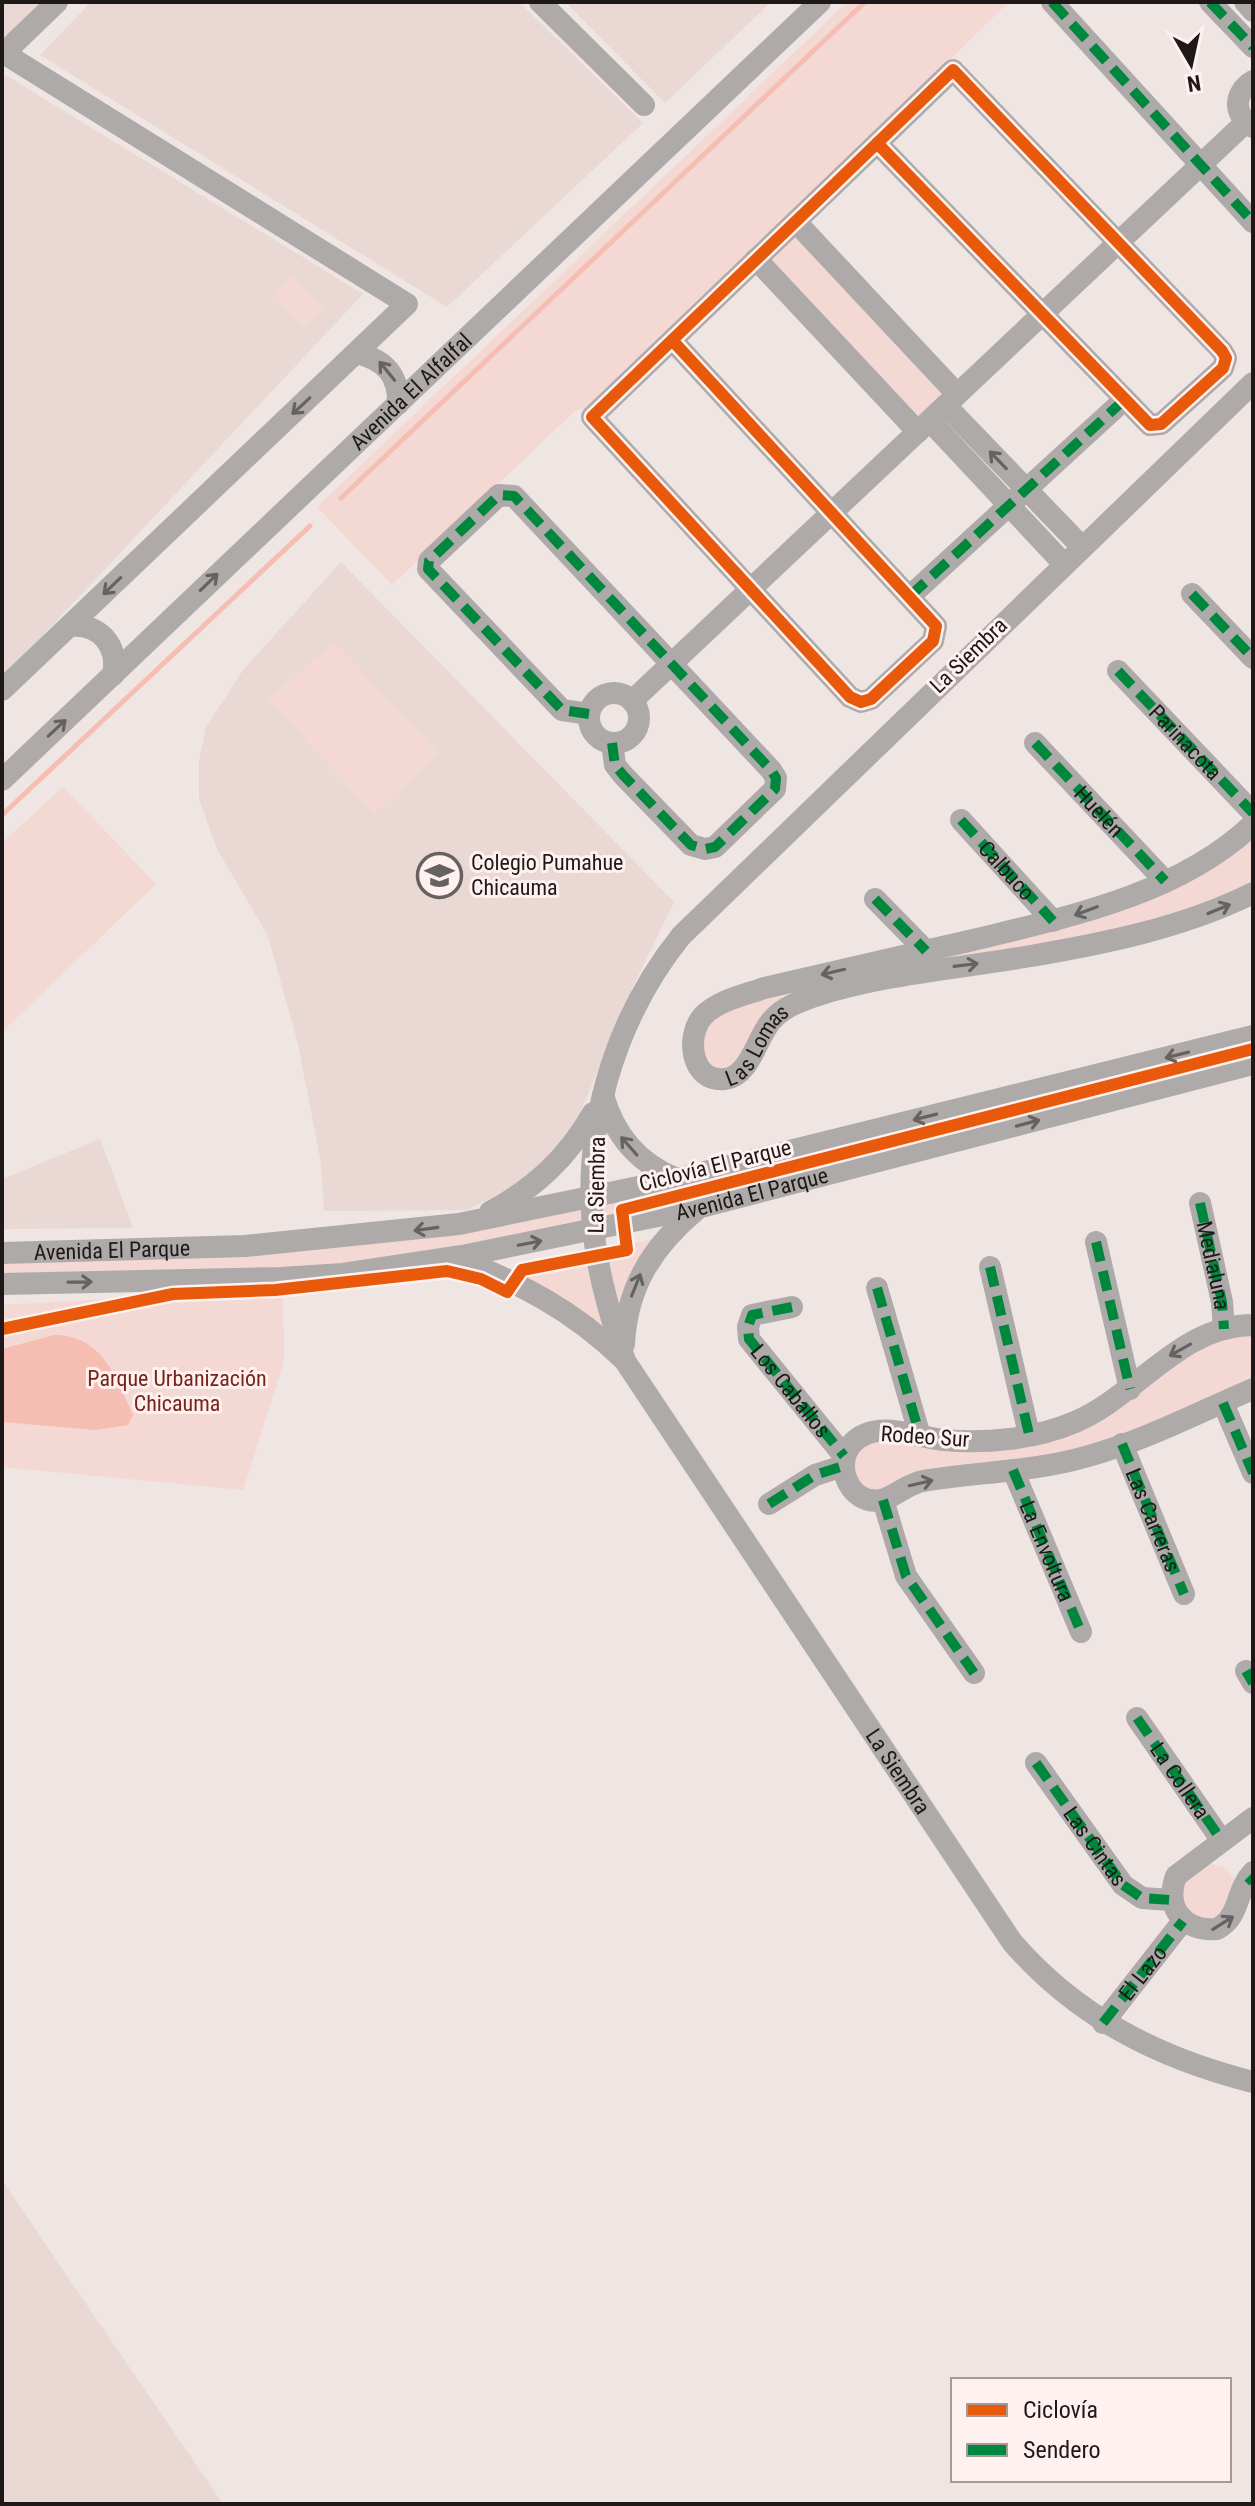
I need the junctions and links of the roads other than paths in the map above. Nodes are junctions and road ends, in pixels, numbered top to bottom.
1 (57, 2) edge
2 (540, 2) edge
3 (820, 2) edge
4 (1052, 2) edge
5 (1210, 2) edge
6 (1245, 2) edge
7 (1253, 11) edge
8 (1253, 47) edge
9 (3, 53) edge
10 (1253, 81) edge
11 (644, 105) dead end
12 (1249, 125) edge
13 (877, 143) junction
14 (1201, 165) junction
15 (796, 222) junction
16 (1253, 222) edge
17 (1119, 242) junction
18 (756, 259) junction
19 (1043, 314) junction
20 (672, 340) junction
21 (357, 353) junction
22 (1253, 383) edge
23 (1125, 399) junction
24 (398, 404) junction
25 (938, 413) junction
26 (1027, 490) junction
27 (1009, 506) junction
28 (832, 513) junction
29 (1081, 546) junction
30 (1063, 563) junction
31 (751, 590) junction
32 (1192, 594) dead end
33 (910, 596) junction
34 (70, 626) junction
35 (1253, 658) edge
36 (671, 664) junction
37 (1118, 671) dead end
38 (113, 675) junction
39 (2, 690) edge
40 (632, 701) junction
41 (589, 714) junction
42 (612, 743) junction
43 (1035, 743) dead end
44 (2, 780) edge
45 (1253, 813) edge
46 (961, 820) dead end
47 (1253, 824) edge
48 (1165, 881) junction
49 (1253, 893) edge
50 (875, 899) dead end
51 (1118, 899) junction
52 (1053, 921) junction
53 (1127, 936) junction
54 (929, 960) junction
55 (1253, 1036) edge
56 (1253, 1064) edge
57 (603, 1094) junction
58 (677, 1179) junction
59 (591, 1199) junction
60 (1200, 1203) dead end
61 (697, 1208) junction
62 (474, 1221) junction
63 (594, 1231) junction
64 (342, 1238) junction
65 (1096, 1242) dead end
66 (245, 1246) junction
67 (2, 1253) edge
68 (453, 1257) junction
69 (990, 1267) dead end
70 (343, 1274) junction
71 (242, 1280) junction
72 (2, 1284) edge
73 (877, 1288) dead end
74 (792, 1307) dead end
75 (1253, 1325) edge
76 (1224, 1329) junction
77 (625, 1361) junction
78 (1130, 1389) junction
79 (1253, 1389) edge
80 (1223, 1403) junction
81 (1075, 1422) junction
82 (1029, 1434) junction
83 (920, 1436) junction
84 (1122, 1444) junction
85 (1085, 1458) junction
86 (843, 1461) junction
87 (1013, 1470) junction
88 (1253, 1473) edge
89 (883, 1500) junction
90 (769, 1504) dead end
91 (1184, 1594) dead end
92 (1081, 1632) dead end
93 (974, 1673) dead end
94 (1137, 1718) dead end
95 (1036, 1763) dead end
96 (1253, 1818) edge
97 (1222, 1841) junction
98 (1251, 1877) edge
99 (1171, 1900) junction
100 (1183, 1921) junction
101 (1103, 2023) junction
102 (1253, 2082) edge

1 - 9 street
2 - 11 street
3 - 24 street, Avenida El Alfalfal
4 - 14 street
5 - 8 street
6 - 7 street
9 - 21 street
10 - 12 street
12 - 14 street
13 - 15 street
13 - 17 street
13 - 19 street
14 - 16 street
14 - 17 street
15 - 18 street
15 - 25 street
17 - 19 street
17 - 23 street
18 - 20 street
18 - 25 street
19 - 23 street
19 - 25 street
20 - 28 street
20 - 31 street
24 -> 21 street
21 -> 34 street
22 - 29 street, La Siembra
23 - 26 street
38 -> 24 street, Avenida El Alfalfal
26 -> 25 street
25 - 27 street
25 - 28 street
26 - 27 street
26 - 29 street
27 - 30 street
27 - 33 street
28 - 31 street
28 - 33 street
29 - 30 street, La Siembra
30 - 57 street, La Siembra
31 - 33 street
31 - 36 street
32 - 35 street
34 - 38 street
34 - 39 street
36 - 40 street
36 - 41 street
36 - 42 street
37 - 45 street, Parinacota
44 -> 38 street, Avenida El Alfalfal
40 - 41 street
40 - 42 street
41 - 42 street
43 - 48 street, Huelén
46 - 52 street, Calbuco
47 - 48 street, Las Lomas
48 - 51 street, Las Lomas
53 -> 49 street, Las Lomas
50 - 54 street
51 -> 52 street, Las Lomas
51 - 53 street
52 - 54 street, Las Lomas
54 -> 53 street, Las Lomas
54 -> 54 street, Las Lomas
55 -> 58 street, Avenida El Parque
61 -> 56 street, Avenida El Parque
58 -> 57 street
57 - 59 street, La Siembra
57 - 62 street
58 - 59 street, Avenida El Parque
59 - 62 street, Avenida El Parque
59 - 63 street, La Siembra
60 - 76 street, Medialuna
61 - 63 street, Avenida El Parque
77 -> 61 street
62 -> 64 street, Avenida El Parque
68 -> 63 street, Avenida El Parque
63 - 77 street, La Siembra
64 - 66 street, Avenida El Parque
64 - 70 street
65 - 78 street
66 - 67 street, Avenida El Parque
66 - 71 street
68 - 70 street, Avenida El Parque
68 - 77 street
69 - 82 street
70 - 71 street, Avenida El Parque
72 -> 71 street, Avenida El Parque
73 - 83 street
74 - 86 street, Los Caballos
75 - 76 street, Rodeo Sur
76 -> 78 street, Rodeo Sur
77 - 101 street, La Siembra
78 - 81 street, Rodeo Sur
79 - 80 street, Rodeo Sur
80 - 84 street, Rodeo Sur
80 - 88 street
81 - 82 street, Rodeo Sur
81 - 85 street
82 - 83 street, Rodeo Sur
83 - 86 street, Rodeo Sur
84 - 85 street, Rodeo Sur
84 - 91 street, Las Carreras
85 - 87 street, Rodeo Sur
86 - 89 street
86 - 90 street, Rodeo Sur
89 -> 87 street, Rodeo Sur
87 - 92 street, La Envoltura
89 - 93 street
94 - 97 street, La Collera
95 - 99 street, Las Cintas
96 - 97 street
97 - 99 street
100 -> 98 street
99 - 100 street
100 - 101 street, El Lazo
101 - 102 street, La Siembra

